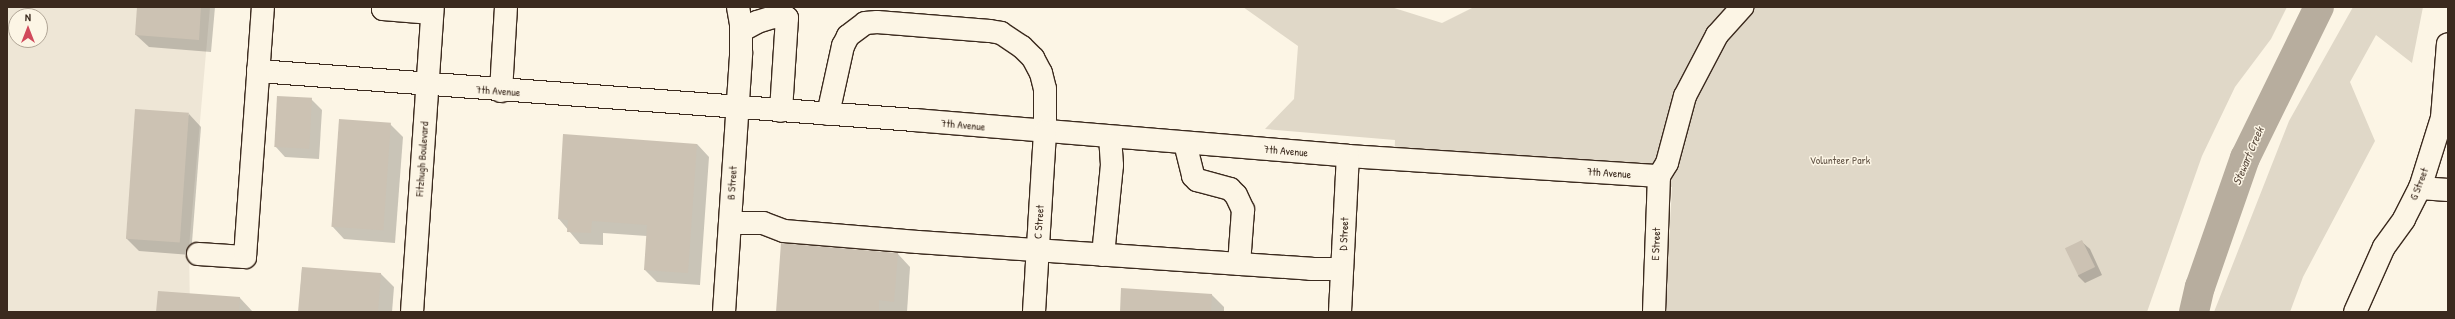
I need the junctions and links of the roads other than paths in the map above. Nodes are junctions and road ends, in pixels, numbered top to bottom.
1 (263, 7) edge
2 (383, 7) edge
3 (506, 7) edge
4 (738, 7) edge
5 (1742, 7) edge
6 (433, 10) edge
7 (741, 31) junction
8 (2448, 44) edge
9 (258, 71) junction
10 (427, 86) junction
11 (501, 91) junction
12 (737, 108) junction
13 (781, 111) junction
14 (828, 114) junction
15 (1045, 132) junction
16 (1110, 137) junction
17 (1184, 143) junction
18 (1348, 156) junction
19 (1658, 176) junction
20 (2420, 188) junction
21 (2448, 190) edge
22 (730, 223) junction
23 (1038, 250) junction
24 (198, 254) dead end
25 (1103, 255) junction
26 (1239, 264) junction
27 (1342, 269) junction
28 (412, 312) edge
29 (724, 312) edge
30 (1034, 312) edge
31 (1340, 312) edge
32 (1654, 312) edge
33 (2355, 312) edge

1 - 9 street
2 - 6 street
3 - 11 street
4 - 7 street, B Street
5 - 19 street
6 - 10 street, Fitzhugh Boulevard
7 - 12 street, B Street
7 - 13 street
8 - 20 street, G Street
9 - 10 street, 7th Avenue
9 - 24 street
10 - 11 street, 7th Avenue
10 - 28 street, Fitzhugh Boulevard
11 - 12 street, 7th Avenue
12 - 13 street, 7th Avenue
12 - 22 street, B Street
13 - 14 street, 7th Avenue
14 - 15 street, 7th Avenue
14 - 15 street, C Street
15 - 16 street, 7th Avenue
15 - 23 street, C Street
16 - 17 street, 7th Avenue
16 - 25 street
17 - 18 street, 7th Avenue
17 - 26 street
18 - 19 street, 7th Avenue
18 - 27 street, D Street
19 - 32 street, E Street
20 - 21 street
20 - 33 street, G Street
22 - 23 street
22 - 29 street, B Street
23 - 25 street
23 - 30 street, C Street
25 - 26 street
26 - 27 street
27 - 31 street, D Street

